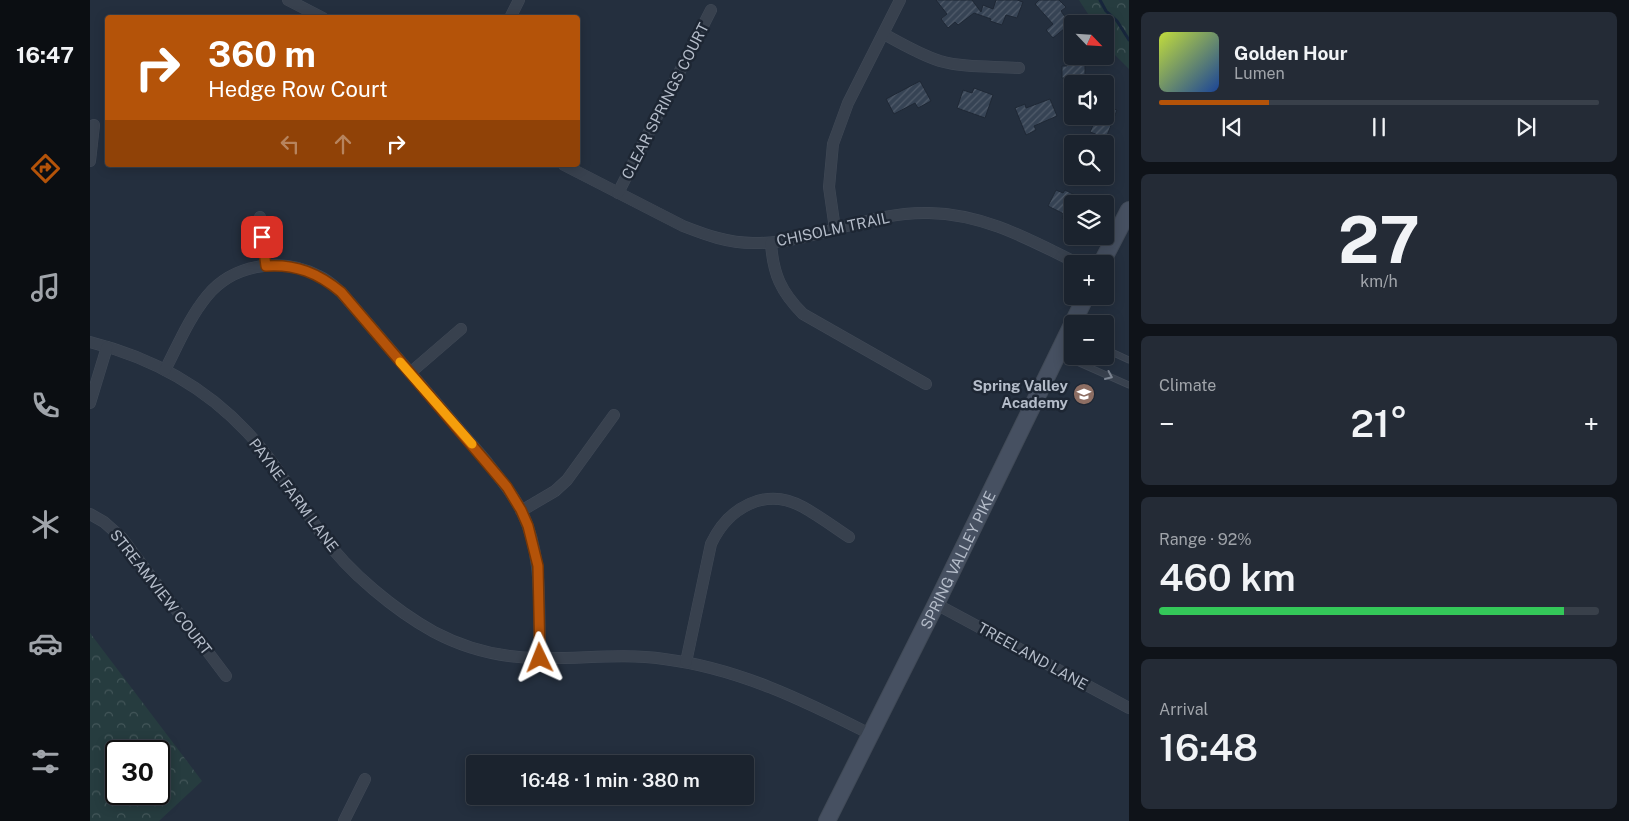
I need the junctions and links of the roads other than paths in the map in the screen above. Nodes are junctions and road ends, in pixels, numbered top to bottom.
1 (288, 0) edge
2 (519, 0) edge
3 (900, 0) edge
4 (711, 10) dead end
5 (317, 15) edge
6 (512, 15) edge
7 (884, 34) junction
8 (1018, 68) dead end
9 (94, 125) dead end
10 (90, 161) edge
11 (568, 167) edge
12 (618, 193) junction
13 (1128, 214) edge
14 (260, 217) dead end
15 (835, 229) junction
16 (771, 242) junction
17 (1107, 255) edge
18 (1064, 257) edge
19 (266, 266) junction
20 (461, 329) dead end
21 (90, 342) edge
22 (1064, 344) edge
23 (107, 346) junction
24 (1058, 353) junction
25 (1114, 353) edge
26 (1129, 360) edge
27 (166, 370) junction
28 (410, 372) junction
29 (926, 384) dead end
30 (1129, 385) edge
31 (90, 403) edge
32 (614, 415) dead end
33 (521, 510) junction
34 (90, 514) edge
35 (849, 537) dead end
36 (936, 604) junction
37 (540, 658) junction
38 (686, 662) junction
39 (226, 676) dead end
40 (1129, 708) edge
41 (870, 734) junction
42 (364, 780) dead end
43 (344, 821) edge
44 (827, 821) edge

1 - 5 street
2 - 6 street
3 - 7 street
4 - 12 street, CLEAR SPRINGS COURT
7 - 8 street
7 - 15 street
9 - 10 street
11 - 12 street, CHISOLM TRAIL
12 - 16 street, CHISOLM TRAIL
13 - 17 street
14 - 19 street
15 - 16 street, CHISOLM TRAIL
15 - 18 street, CHISOLM TRAIL
16 - 29 street
19 - 27 street
19 - 28 street
20 - 28 street
21 - 23 street, PAYNE FARM LANE
22 - 24 street, SPRING VALLEY PIKE
23 - 27 street, PAYNE FARM LANE
23 - 31 street
24 -> 30 lane
24 - 36 street, SPRING VALLEY PIKE
25 - 26 lane
27 - 37 street, PAYNE FARM LANE
28 - 33 street
32 - 33 street
33 - 37 street
34 - 39 street, STREAMVIEW COURT
35 - 38 street
36 - 40 street, TREELAND LANE
36 - 41 street, SPRING VALLEY PIKE
37 - 38 street, PAYNE FARM LANE
38 - 41 street, PAYNE FARM LANE
41 - 44 street, SPRING VALLEY PIKE
42 - 43 street

